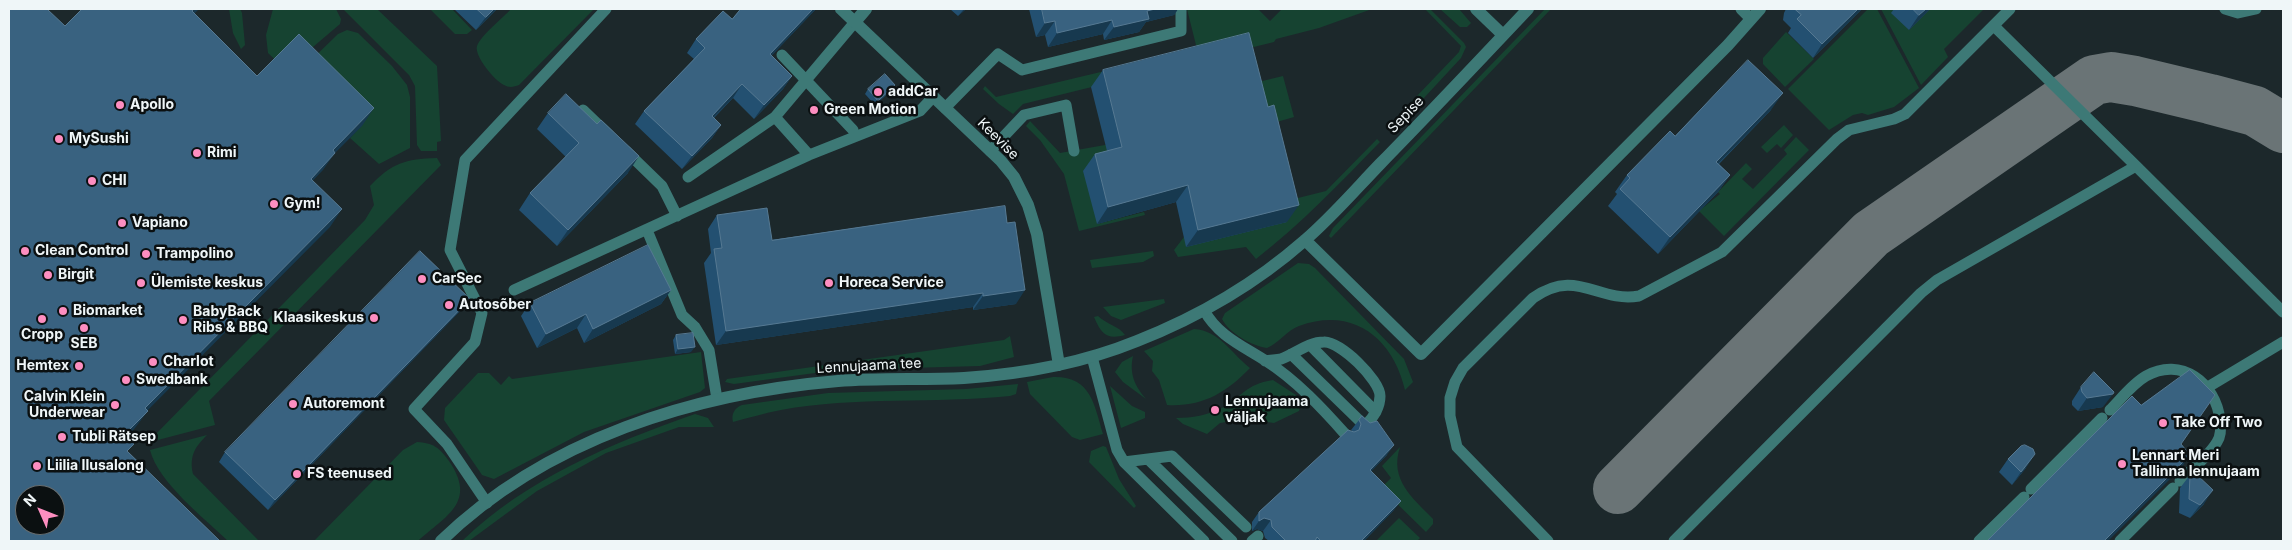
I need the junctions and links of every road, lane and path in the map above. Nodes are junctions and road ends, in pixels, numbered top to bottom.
1 (606, 9) edge
2 (841, 9) edge
3 (866, 9) edge
4 (1181, 9) edge
5 (1476, 9) edge
6 (1528, 9) edge
7 (1740, 9) edge
8 (1760, 9) edge
9 (2010, 9) edge
10 (2225, 9) edge
11 (2256, 9) edge
12 (1751, 19) junction
13 (855, 22) junction
14 (1994, 26) junction
15 (1503, 35) junction
16 (782, 55) edge
17 (806, 80) junction
18 (933, 97) junction
19 (944, 108) junction
20 (583, 110) edge
21 (775, 117) junction
22 (854, 130) dead end
23 (990, 151) junction
24 (1074, 151) dead end
25 (809, 155) junction
26 (2136, 166) junction
27 (688, 177) dead end
28 (677, 216) junction
29 (648, 230) junction
30 (1305, 240) junction
31 (514, 290) dead end
32 (1204, 310) junction
33 (2283, 312) edge
34 (2283, 342) edge
35 (1310, 345) junction
36 (1292, 354) junction
37 (1092, 357) junction
38 (1265, 361) junction
39 (1060, 365) junction
40 (2208, 387) junction
41 (717, 399) junction
42 (1376, 412) junction
43 (1346, 435) edge
44 (1148, 459) junction
45 (1124, 462) junction
46 (487, 503) junction
47 (1246, 527) dead end
48 (441, 541) edge
49 (1204, 541) edge
50 (1232, 541) edge
51 (1548, 541) edge
52 (1674, 541) edge
53 (1979, 541) edge
54 (2120, 541) edge

1 - 46 lane
2 - 13 street, Keevise
3 - 13 street
4 - 19 lane
5 - 15 street
6 - 15 street, Sepise
7 - 12 lane
8 - 12 street
9 - 14 lane
10 - 11 lane
12 - 30 street
13 - 17 lane
13 - 18 street, Keevise
14 - 26 lane
14 - 51 lane
15 - 30 street, Sepise
16 - 17 lane
17 - 21 lane
17 - 22 lane
18 - 19 street, Keevise
18 - 25 lane
19 - 23 street, Keevise
20 - 28 lane
21 - 25 lane
21 - 27 lane
23 - 24 lane
23 - 39 street, Keevise
25 - 28 lane
26 - 33 lane
26 - 52 lane
28 - 29 lane
29 - 31 lane
29 - 41 lane
30 - 32 street, Lennujaama tee
32 - 37 street, Lennujaama tee
32 - 38 lane
34 - 40 lane
35 - 36 lane
35 - 42 lane
35 - 42 lane
36 - 38 lane
36 - 42 lane
37 - 39 street, Lennujaama tee
37 - 45 lane
38 - 43 lane
39 - 41 street, Lennujaama tee
40 - 53 lane
40 - 54 lane
41 - 46 street, Lennujaama tee
44 - 45 lane
44 - 47 lane
44 - 50 lane
45 - 49 lane
46 - 48 street, Lennujaama tee

